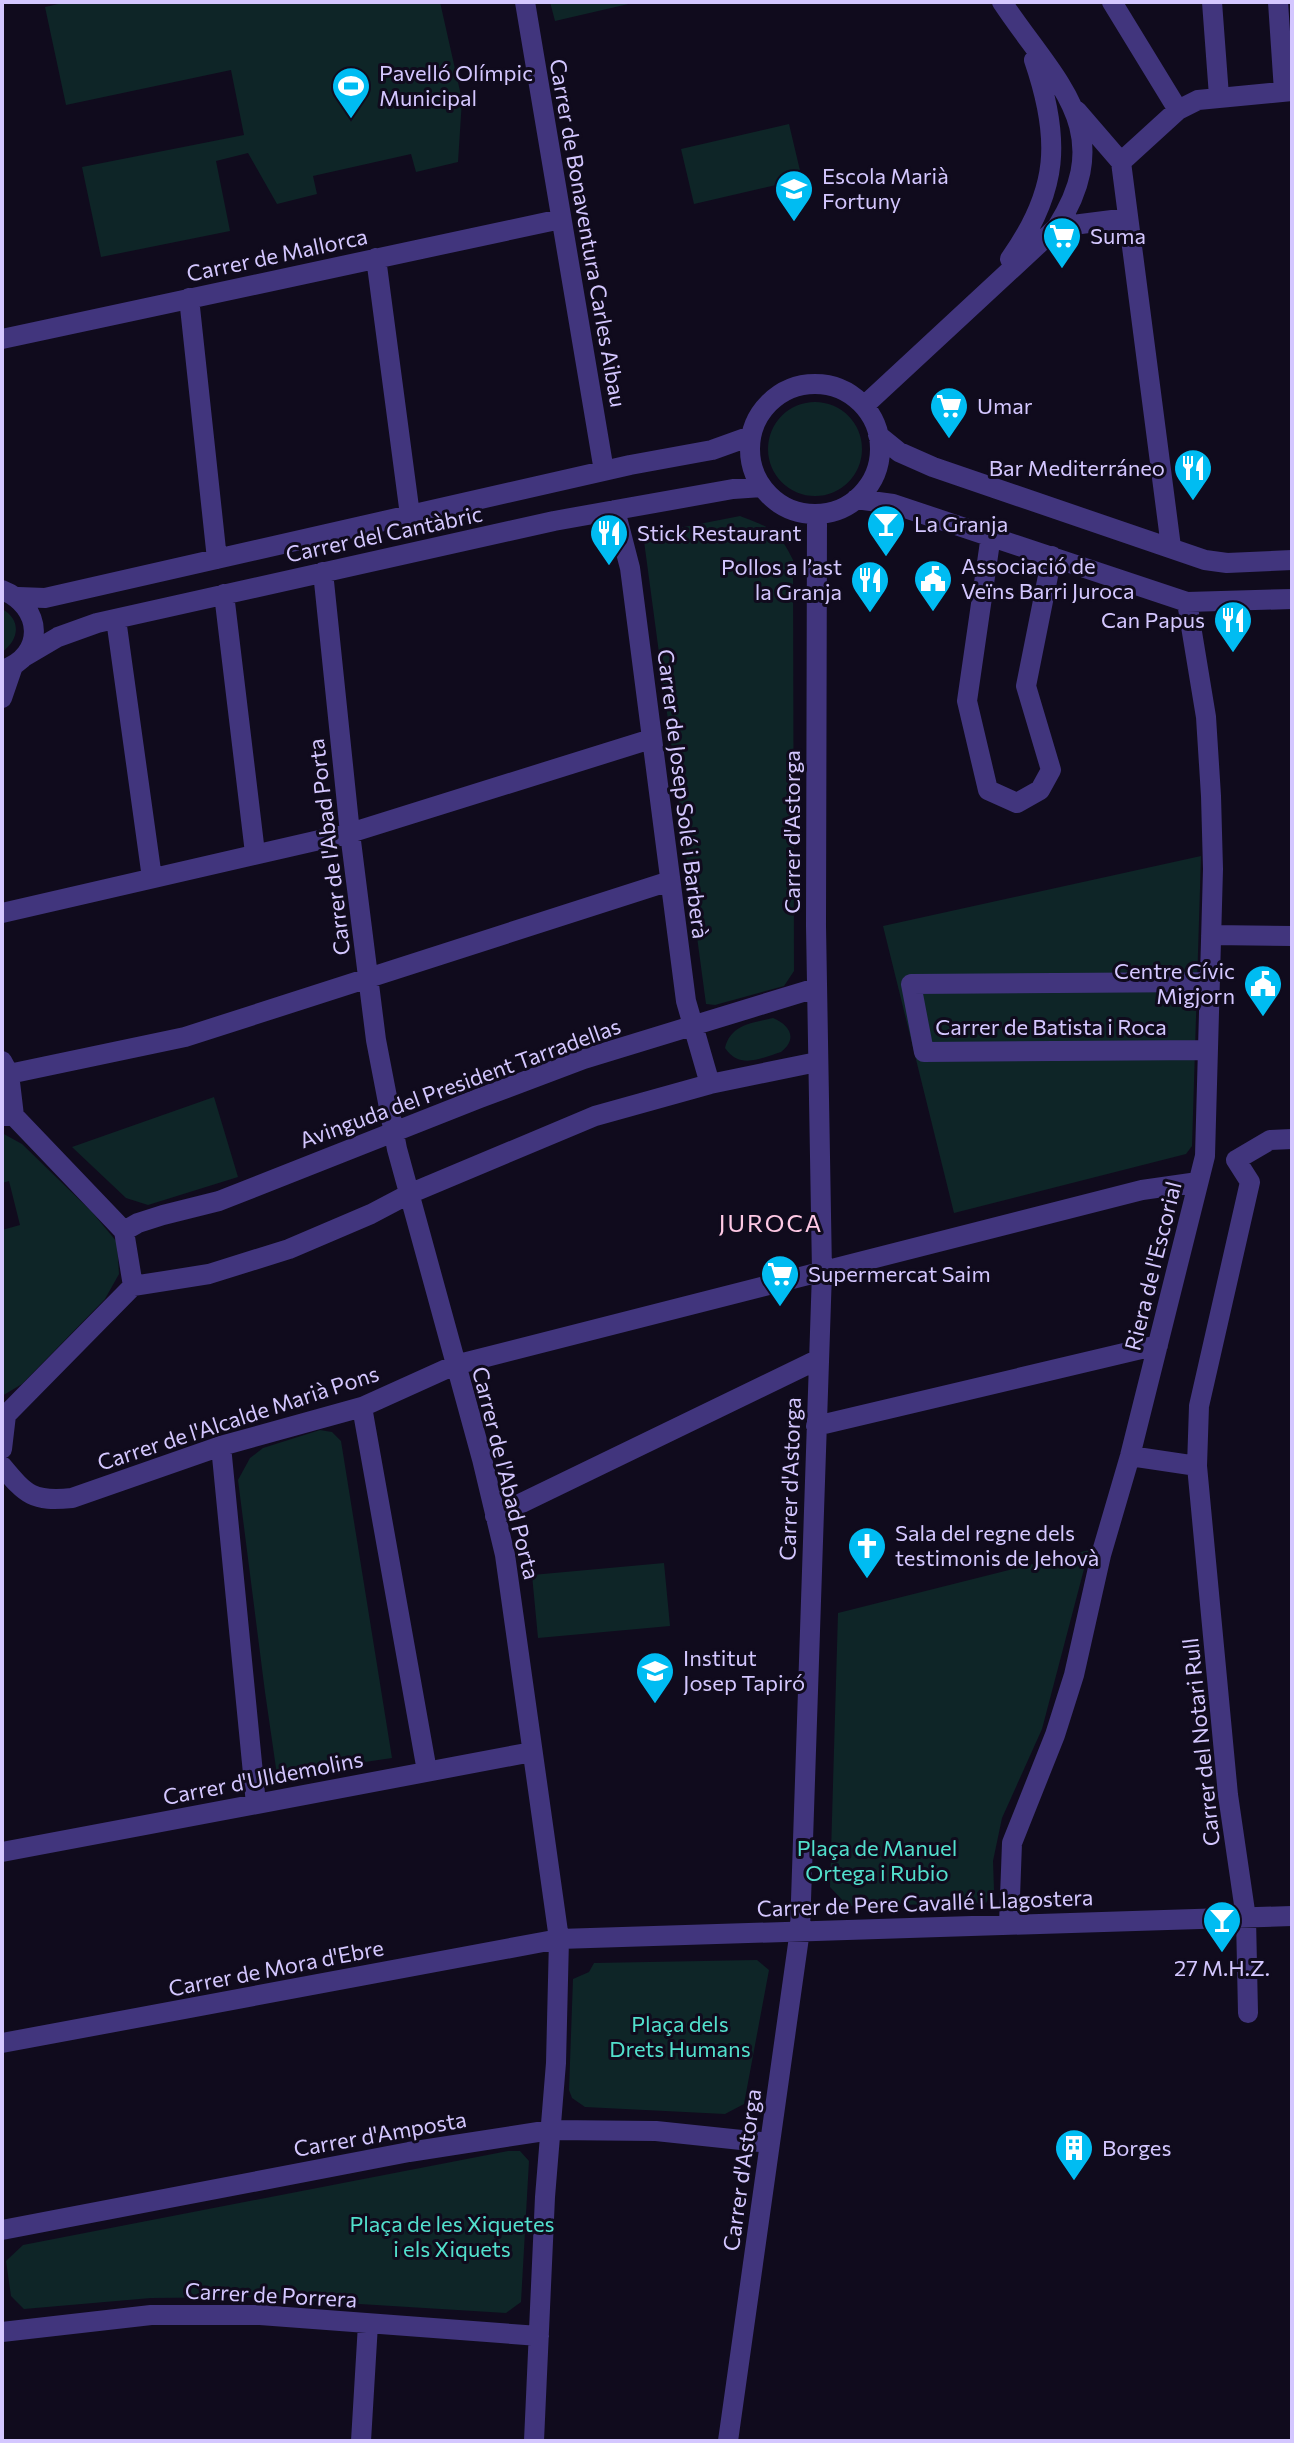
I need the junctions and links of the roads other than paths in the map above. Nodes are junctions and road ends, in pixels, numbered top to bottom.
1 (525, 2) edge
2 (1002, 2) edge
3 (1112, 2) edge
4 (1212, 2) edge
5 (1278, 2) edge
6 (1028, 41) junction
7 (1288, 91) edge
8 (1219, 96) junction
9 (1073, 106) junction
10 (1178, 110) junction
11 (1121, 162) junction
12 (1128, 218) junction
13 (561, 219) junction
14 (1057, 227) junction
15 (376, 258) junction
16 (989, 289) junction
17 (189, 298) junction
18 (2, 339) edge
19 (865, 405) junction
20 (878, 435) junction
21 (751, 436) junction
22 (604, 471) junction
23 (762, 487) junction
24 (856, 499) junction
25 (615, 510) junction
26 (817, 514) junction
27 (410, 515) junction
28 (991, 535) junction
29 (1171, 547) junction
30 (1052, 556) junction
31 (217, 559) junction
32 (1292, 560) edge
33 (323, 572) junction
34 (6, 591) edge
35 (224, 594) junction
36 (1292, 599) edge
37 (1187, 602) junction
38 (116, 619) junction
39 (13, 664) edge
40 (2, 698) edge
41 (651, 739) junction
42 (350, 833) junction
43 (255, 853) junction
44 (152, 878) junction
45 (670, 881) junction
46 (2, 913) edge
47 (1211, 935) junction
48 (1292, 936) edge
49 (368, 978) junction
50 (1210, 982) junction
51 (816, 988) junction
52 (693, 1025) junction
53 (1208, 1050) junction
54 (817, 1062) junction
55 (5, 1067) edge
56 (710, 1084) junction
57 (8, 1116) edge
58 (394, 1133) junction
59 (1292, 1139) edge
60 (1205, 1156) junction
61 (1236, 1160) junction
62 (1198, 1182) junction
63 (1142, 1190) junction
64 (409, 1194) junction
65 (1189, 1222) junction
66 (124, 1231) junction
67 (822, 1272) junction
68 (133, 1286) junction
69 (1158, 1345) junction
70 (819, 1359) junction
71 (455, 1365) junction
72 (362, 1407) junction
73 (4, 1415) edge
74 (816, 1426) junction
75 (221, 1446) junction
76 (2, 1449) edge
77 (1130, 1456) junction
78 (2, 1466) edge
79 (1197, 1466) junction
80 (495, 1516) junction
81 (532, 1752) junction
82 (427, 1771) junction
83 (256, 1804) junction
84 (2, 1852) edge
85 (1292, 1916) edge
86 (1246, 1918) junction
87 (1009, 1924) junction
88 (800, 1930) junction
89 (559, 1939) junction
90 (1248, 2013) dead end
91 (2, 2043) edge
92 (551, 2130) junction
93 (770, 2143) junction
94 (2, 2230) edge
95 (368, 2324) junction
96 (2, 2332) edge
97 (539, 2336) junction
98 (361, 2441) edge
99 (534, 2441) edge
100 (728, 2441) edge

1 - 13 street, Carrer de Bonaventura Carles Aibau
2 - 6 street
3 - 10 street
4 - 8 street
5 - 7 street
6 - 9 street
6 - 16 street
7 - 8 street
8 - 10 street
9 - 11 street
9 - 14 street
10 - 11 street
11 - 12 street
12 - 14 street
12 - 29 street
13 - 15 street, Carrer de Mallorca
13 - 22 street, Carrer de Bonaventura Carles Aibau
14 - 16 street
15 - 17 street, Carrer de Mallorca
15 - 27 street
16 - 19 street
17 - 18 street, Carrer de Mallorca
17 - 31 street
19 - 20 street
19 - 21 street
20 - 24 street
20 - 29 street
21 - 22 street, Carrer del Cantàbric
21 - 23 street
22 - 27 street, Carrer del Cantàbric
23 - 25 street, Carrer del Cantàbric
23 - 26 street
24 - 26 street
24 - 28 street
25 - 33 street, Carrer del Cantàbric
25 - 41 street, Carrer de Josep Solé i Barberà
26 - 51 street, Carrer d'Astorga
27 - 31 street, Carrer del Cantàbric
28 - 30 street
28 - 30 street
29 - 32 street
30 - 37 street
31 - 34 street, Carrer del Cantàbric
33 - 35 street, Carrer del Cantàbric
33 - 42 street, Carrer de l'Abad Porta
34 - 39 street
35 - 38 street, Carrer del Cantàbric
35 - 43 street
36 - 37 street
37 - 47 street, Riera de l'Escorial
38 - 39 street, Carrer del Cantàbric
38 - 44 street
39 - 40 street
41 - 42 street
41 - 45 street, Carrer de Josep Solé i Barberà
42 - 43 street
42 - 49 street, Carrer de l'Abad Porta
43 - 44 street
44 - 46 street
45 - 49 street
45 - 52 street, Carrer de Josep Solé i Barberà
47 - 48 street
47 - 50 street, Riera de l'Escorial
49 - 55 street
49 - 58 street, Carrer de l'Abad Porta
50 - 53 street, Riera de l'Escorial
50 - 53 street, Carrer de Batista i Roca
51 - 52 street, Avinguda del President Tarradellas
51 - 54 street, Carrer d'Astorga
52 - 56 street, Carrer de Josep Solé i Barberà
52 - 58 street, Avinguda del President Tarradellas
53 - 60 street, Riera de l'Escorial
54 - 56 street
54 - 67 street, Carrer d'Astorga
55 - 57 street
56 - 64 street
57 - 66 street
58 - 64 street, Carrer de l'Abad Porta
58 - 66 street, Avinguda del President Tarradellas
59 - 61 street
60 - 61 street
60 - 62 street, Riera de l'Escorial
61 - 79 street, Carrer del Notari Rull
62 - 63 street, Carrer de l'Alcalde Marià Pons
62 - 65 street, Riera de l'Escorial
63 - 65 street
63 - 67 street, Carrer de l'Alcalde Marià Pons
64 - 68 street
64 - 71 street, Carrer de l'Abad Porta
65 - 69 street, Riera de l'Escorial
66 - 68 street
67 - 70 street, Carrer d'Astorga
67 - 71 street, Carrer de l'Alcalde Marià Pons
68 - 73 street
69 - 74 street
69 - 77 street, Riera de l'Escorial
70 - 74 street, Carrer d'Astorga
70 - 80 street
71 - 72 street, Carrer de l'Alcalde Marià Pons
71 - 80 street, Carrer de l'Abad Porta
72 - 75 street, Carrer de l'Alcalde Marià Pons
72 - 82 street
73 - 76 street
74 - 88 street, Carrer d'Astorga
75 - 78 street, Carrer de l'Alcalde Marià Pons
75 - 83 street
77 - 79 street
77 - 87 street, Riera de l'Escorial
79 - 86 street, Carrer del Notari Rull
80 - 81 street, Carrer de l'Abad Porta
81 - 82 street, Carrer d'Ulldemolins
81 - 89 street, Carrer de l'Abad Porta
82 - 83 street, Carrer d'Ulldemolins
83 - 84 street, Carrer d'Ulldemolins
85 - 86 street, Carrer de Pere Cavallé i Llagostera
86 - 87 street, Carrer de Pere Cavallé i Llagostera
86 - 90 street, Carrer del Notari Rull
87 - 88 street, Carrer de Pere Cavallé i Llagostera
88 - 89 street, Carrer de Pere Cavallé i Llagostera
88 - 93 street, Carrer d'Astorga
89 - 91 street, Carrer de Mora d'Ebre
89 - 92 street, Carrer de l'Abad Porta
92 - 93 street, Carrer d'Amposta
92 - 94 street, Carrer d'Amposta
92 - 97 street, Carrer de l'Abad Porta
93 - 100 street, Carrer d'Astorga
95 - 96 street, Carrer de Porrera
95 - 97 street, Carrer de Porrera
95 - 98 street
97 - 99 street, Carrer de l'Abad Porta

